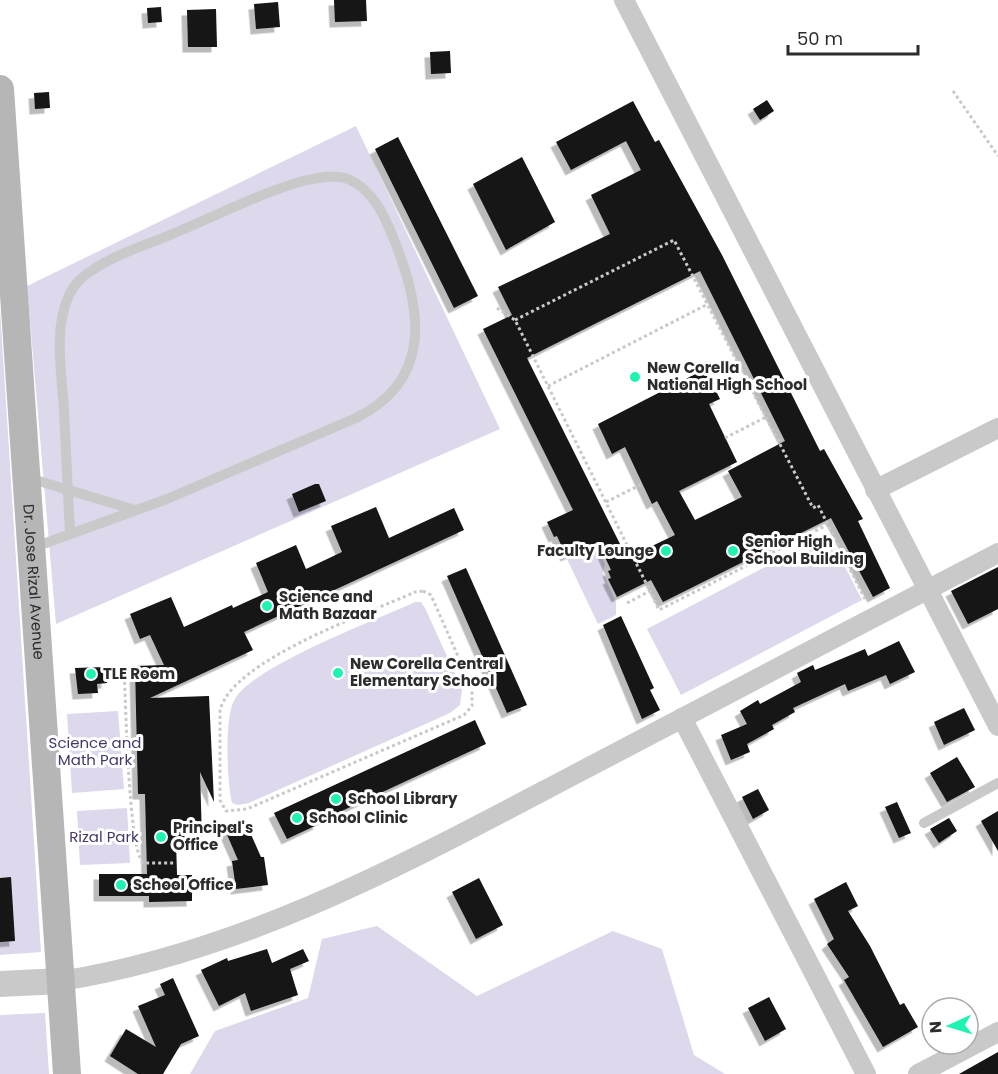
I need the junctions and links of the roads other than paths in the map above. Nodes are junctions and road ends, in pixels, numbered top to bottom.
1 (624, 0) edge
2 (0, 89) edge
3 (998, 428) edge
4 (26, 478) junction
5 (68, 490) junction
6 (875, 490) junction
7 (135, 511) junction
8 (70, 534) junction
9 (31, 548) junction
10 (998, 553) edge
11 (927, 589) junction
12 (682, 718) junction
13 (998, 726) edge
14 (998, 783) edge
15 (924, 823) dead end
16 (61, 981) junction
17 (0, 984) edge
18 (998, 1032) edge
19 (67, 1074) edge
20 (866, 1074) edge
21 (918, 1074) edge

1 - 6 street
2 - 4 main road, Dr. Jose Rizal Avenue
3 - 6 street
4 - 5 lane
4 - 9 main road, Dr. Jose Rizal Avenue
5 - 7 lane
5 - 7 lane
5 - 8 lane
6 - 11 street
7 - 8 lane
8 - 9 lane
9 - 16 main road, Dr. Jose Rizal Avenue
10 - 11 street
11 - 12 street
11 - 13 street
12 - 16 street
12 - 20 street
14 - 15 lane
16 - 17 street
16 - 19 main road, Dr. Jose Rizal Avenue
18 - 21 street

